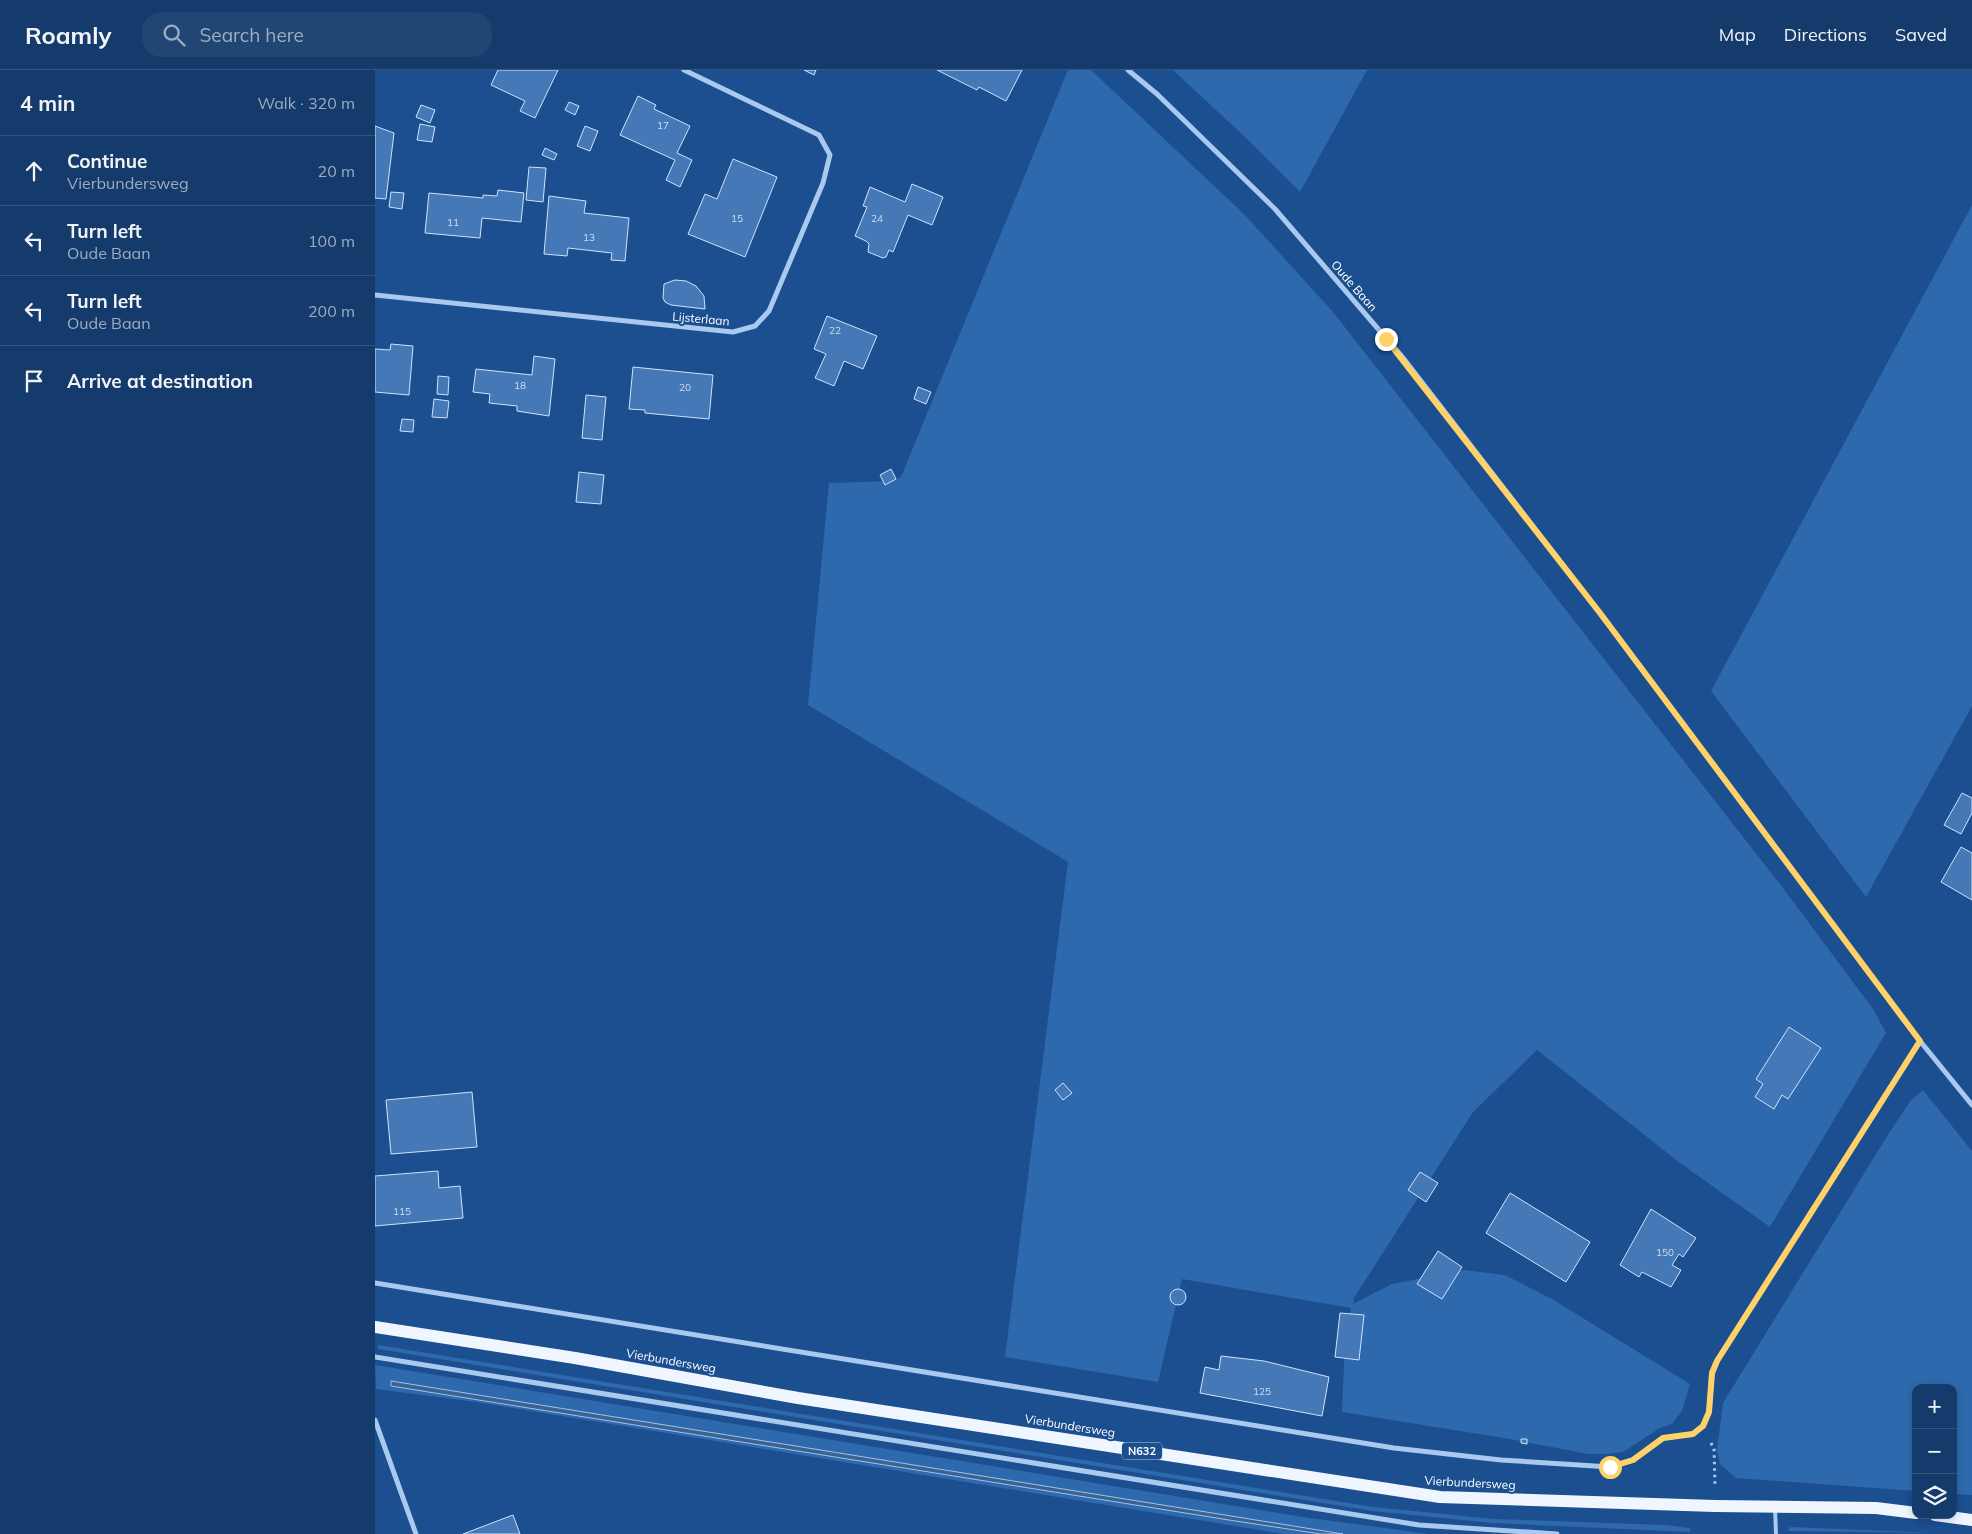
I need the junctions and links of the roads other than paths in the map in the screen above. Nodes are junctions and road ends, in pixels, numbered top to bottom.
1 (684, 70) edge
2 (1128, 70) edge
3 (375, 295) edge
4 (1920, 1041) junction
5 (1972, 1105) edge
6 (375, 1282) edge
7 (375, 1327) edge
8 (375, 1358) edge
9 (375, 1420) edge
10 (1775, 1506) junction
11 (1912, 1512) edge
12 (1957, 1518) edge
13 (1972, 1520) edge
14 (415, 1534) edge
15 (1557, 1534) edge
16 (1776, 1534) edge

1 - 3 street, Lijsterlaan
2 - 4 street, Oude Baan
4 - 5 street, Oude Baan
4 - 6 street, Vierbundersweg
7 - 10 main road, Vierbundersweg / N632
8 - 15 street
9 - 14 street
10 - 11 main road, Vierbundersweg / N632
10 - 16 lane
12 - 13 main road

